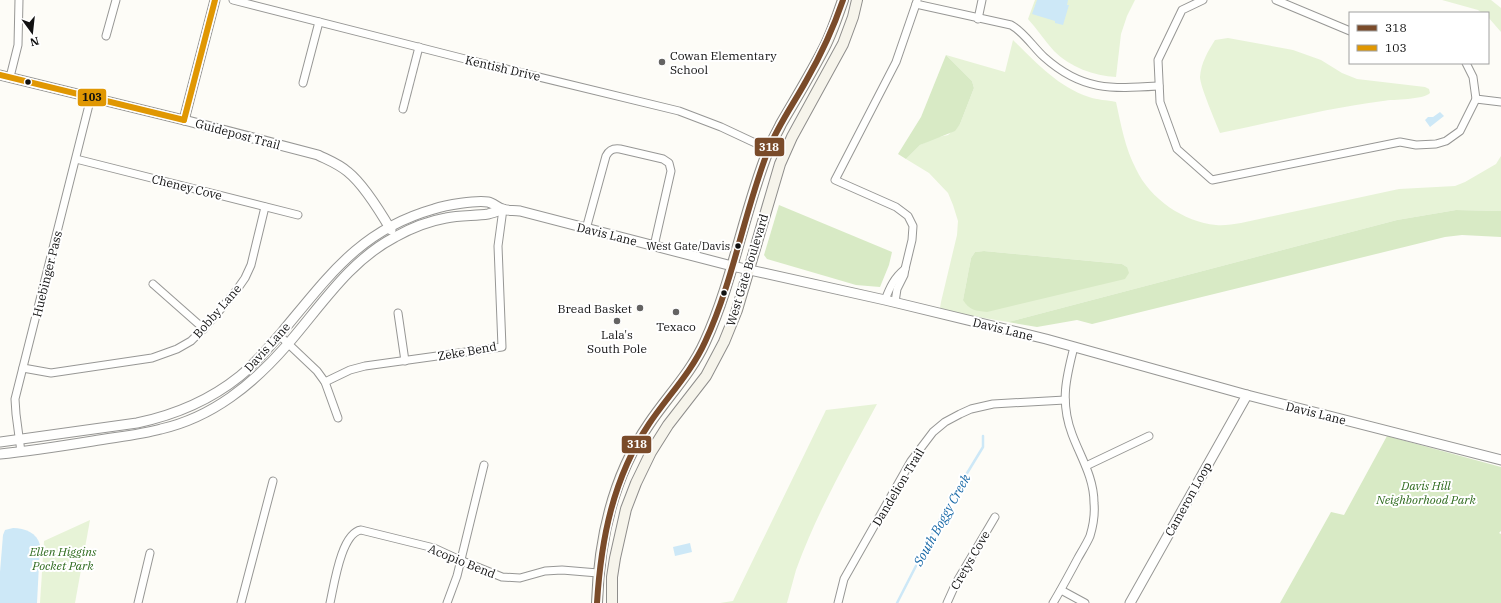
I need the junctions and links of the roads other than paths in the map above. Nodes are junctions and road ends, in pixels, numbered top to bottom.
1 (19, 0) edge
2 (116, 0) edge
3 (215, 0) edge
4 (233, 0) edge
5 (843, 0) edge
6 (982, 0) edge
7 (1203, 0) edge
8 (1276, 0) edge
9 (856, 2) edge
10 (916, 2) edge
11 (978, 19) junction
12 (319, 22) junction
13 (1349, 31) edge
14 (106, 36) dead end
15 (419, 47) junction
16 (1466, 64) edge
17 (0, 75) edge
18 (10, 77) junction
19 (303, 83) dead end
20 (822, 83) junction
21 (1159, 86) junction
22 (801, 88) junction
23 (91, 98) junction
24 (1476, 99) junction
25 (1501, 102) edge
26 (403, 109) dead end
27 (184, 120) junction
28 (768, 149) junction
29 (76, 159) junction
30 (265, 207) junction
31 (503, 209) junction
32 (298, 215) dead end
33 (389, 226) junction
34 (586, 229) junction
35 (395, 237) junction
36 (654, 246) junction
37 (732, 266) junction
38 (905, 269) junction
39 (750, 270) junction
40 (153, 284) dead end
41 (885, 300) junction
42 (895, 302) junction
43 (398, 313) dead end
44 (204, 329) junction
45 (279, 335) junction
46 (289, 343) junction
47 (1074, 347) junction
48 (405, 361) junction
49 (23, 368) junction
50 (325, 382) junction
51 (1247, 395) junction
52 (1065, 400) junction
53 (338, 418) dead end
54 (1149, 436) dead end
55 (20, 440) junction
56 (0, 442) edge
57 (21, 452) junction
58 (0, 454) edge
59 (1501, 460) edge
60 (484, 465) dead end
61 (1086, 466) junction
62 (273, 481) dead end
63 (608, 514) junction
64 (995, 517) dead end
65 (150, 553) dead end
66 (460, 560) junction
67 (613, 572) junction
68 (598, 573) junction
69 (1061, 590) junction
70 (138, 603) edge
71 (241, 603) edge
72 (330, 603) edge
73 (447, 603) edge
74 (597, 603) edge
75 (606, 603) edge
76 (612, 603) edge
77 (838, 603) edge
78 (947, 603) edge
79 (1053, 603) edge
80 (1084, 603) edge
81 (1130, 603) edge

1 - 18 street
2 - 14 street
3 - 27 street
4 - 12 street, Kentish Drive
5 - 22 main road, West Gate Boulevard
6 - 11 street
7 - 21 street
8 - 13 street
9 - 20 main road, West Gate Boulevard
10 - 11 street
10 - 38 street
11 - 21 street
12 - 15 street, Kentish Drive
12 - 19 street
15 - 26 street
15 - 28 street, Kentish Drive
16 - 24 street
17 - 18 street, Guidepost Trail
18 - 23 street, Guidepost Trail
20 - 22 main road
20 - 39 main road, West Gate Boulevard
21 - 24 street
22 - 28 main road, West Gate Boulevard
23 - 27 street, Guidepost Trail
23 - 29 street, Huebinger Pass
24 - 25 street
27 - 33 street, Guidepost Trail
28 - 37 main road, West Gate Boulevard
29 - 30 street, Cheney Cove
29 - 49 street, Huebinger Pass
30 - 32 street, Cheney Cove
30 - 44 street, Bobby Lane
31 - 33 street, Davis Lane
31 - 34 street, Davis Lane
31 - 35 street, Davis Lane
31 - 48 street, Zeke Bend
33 - 35 street, Guidepost Trail
33 - 45 street, Davis Lane
34 - 36 street, Davis Lane
34 - 36 street
35 - 46 street, Davis Lane
36 - 37 street, Davis Lane
37 - 39 street, Davis Lane
37 - 63 main road, West Gate Boulevard
38 - 41 street
38 - 42 street
39 - 41 street, Davis Lane
39 - 67 main road, West Gate Boulevard
40 - 44 street
41 - 42 street, Davis Lane
42 - 47 street, Davis Lane
43 - 48 street
44 - 49 street, Bobby Lane
45 - 46 street
45 - 55 street, Davis Lane
46 - 50 street
46 - 57 street, Davis Lane
47 - 51 street, Davis Lane
47 - 52 street
48 - 50 street, Zeke Bend
49 - 55 street, Huebinger Pass
50 - 53 street
51 - 59 street, Davis Lane
51 - 81 street, Cameron Loop
52 - 61 street
52 - 77 street, Dandelion Trail
54 - 61 street
55 - 56 street, Davis Lane
55 - 57 street, Huebinger Pass
57 - 58 street, Davis Lane
60 - 66 street
61 - 69 street
62 - 71 street
63 - 67 main road
63 - 68 main road, West Gate Boulevard
64 - 78 street, Cretys Cove
65 - 70 street
66 - 68 street, Acopio Bend
66 - 72 street, Acopio Bend
66 - 73 street
67 - 76 main road, West Gate Boulevard
68 - 74 main road, West Gate Boulevard
68 - 75 main road
69 - 79 street
69 - 80 street

